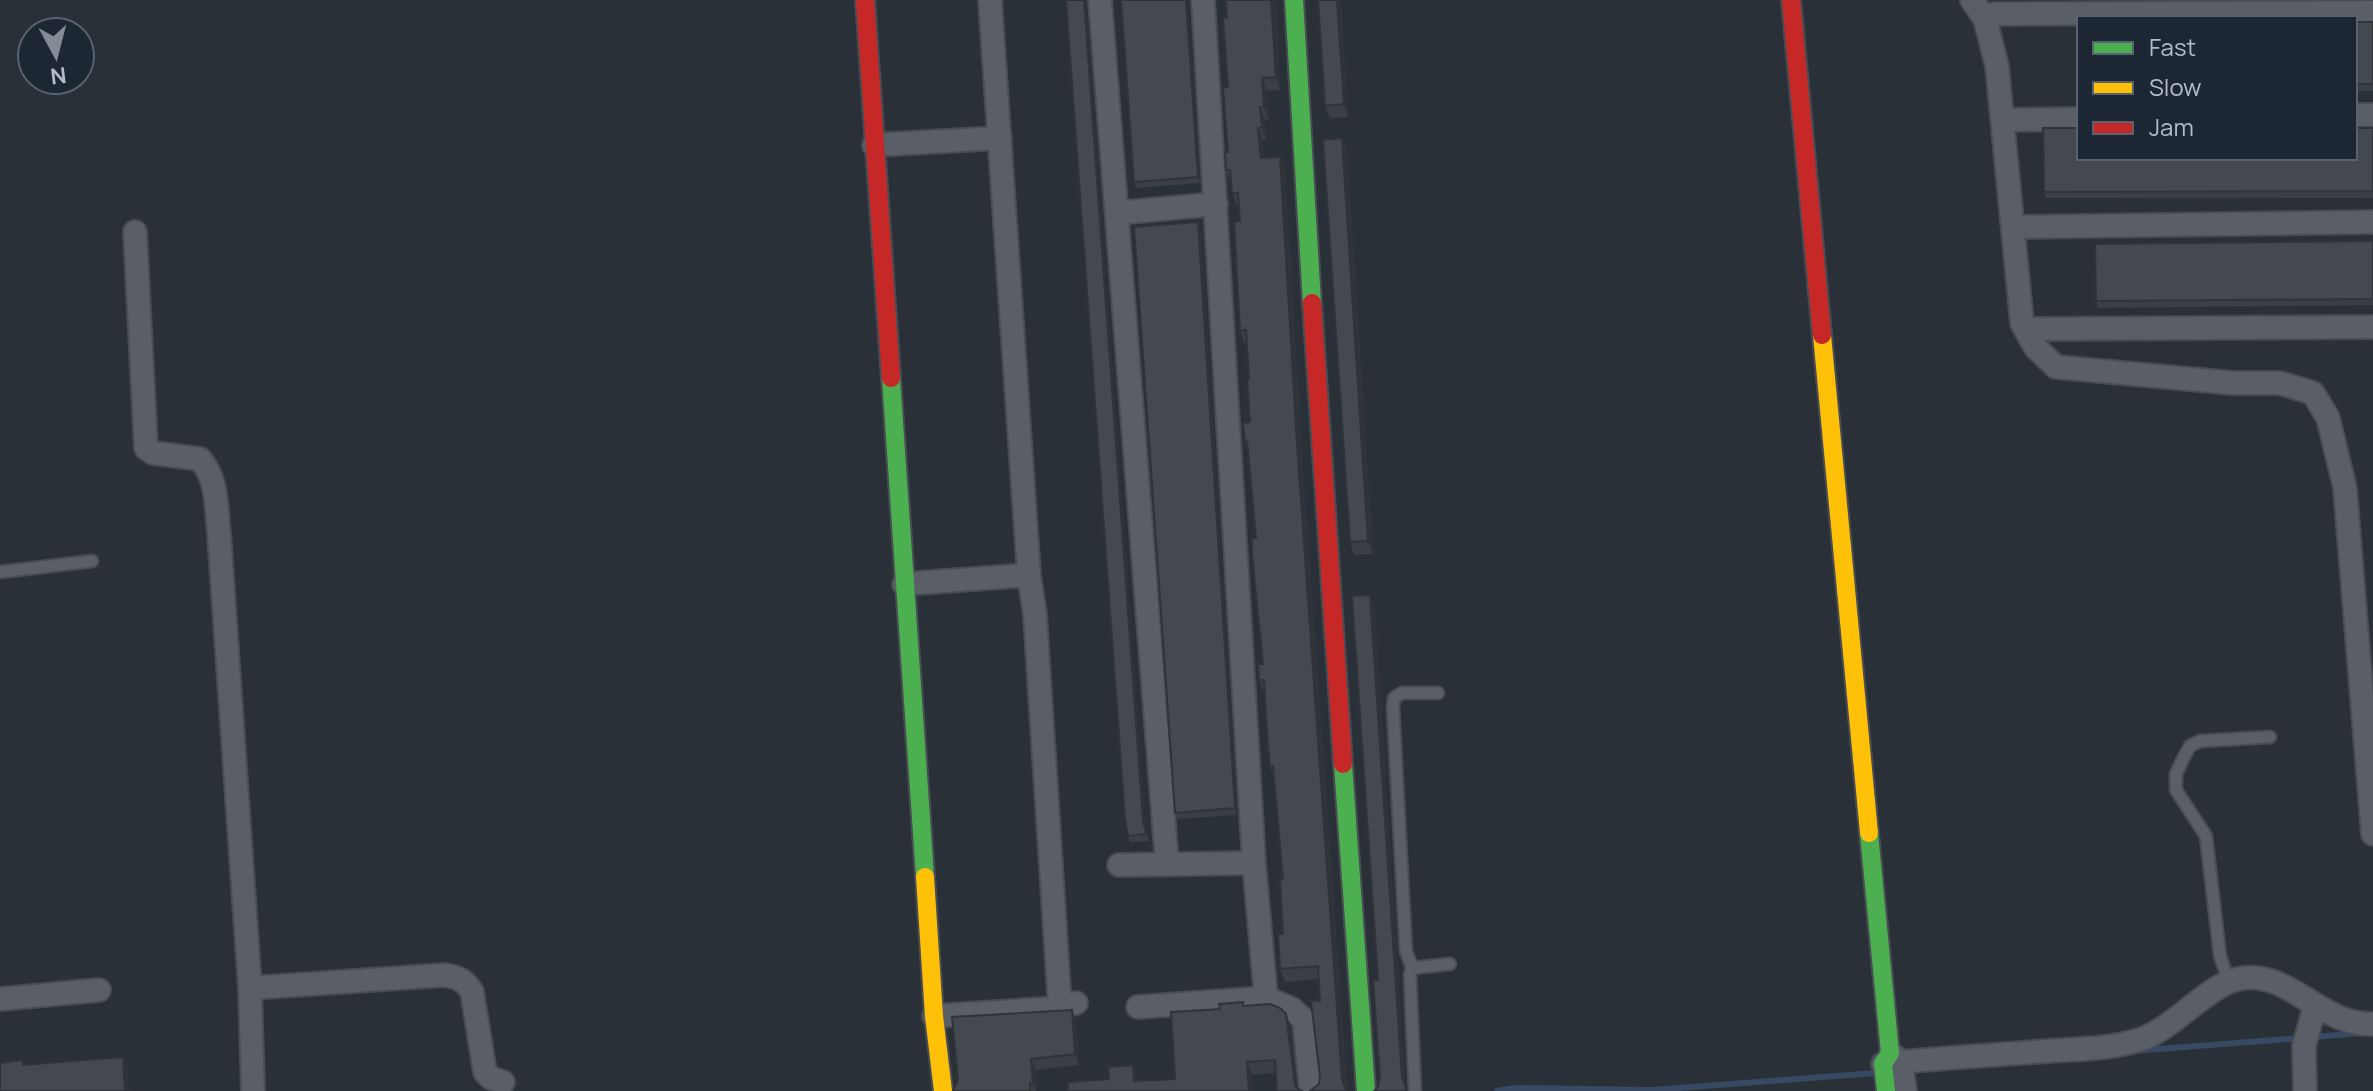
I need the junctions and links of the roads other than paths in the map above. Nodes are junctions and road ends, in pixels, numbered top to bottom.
1 (865, 0) edge
2 (990, 0) edge
3 (1100, 0) edge
4 (1203, 0) edge
5 (1294, 0) edge
6 (1791, 0) edge
7 (1972, 0) edge
8 (2156, 7) edge
9 (2373, 12) edge
10 (1985, 19) junction
11 (2077, 119) edge
12 (2004, 120) junction
13 (1000, 138) junction
14 (874, 145) junction
15 (1216, 204) junction
16 (1117, 213) junction
17 (2373, 222) edge
18 (2013, 227) junction
19 (135, 232) dead end
20 (2373, 327) edge
21 (2025, 329) junction
22 (92, 561) dead end
23 (0, 572) edge
24 (1029, 575) junction
25 (904, 584) junction
26 (1438, 693) dead end
27 (2270, 737) dead end
28 (2372, 822) edge
29 (2373, 834) edge
30 (1167, 863) junction
31 (1254, 863) junction
32 (1119, 865) dead end
33 (1450, 964) dead end
34 (1412, 968) junction
35 (2229, 982) junction
36 (250, 988) junction
37 (99, 990) dead end
38 (1266, 998) junction
39 (0, 999) edge
40 (2315, 1006) junction
41 (1138, 1007) dead end
42 (934, 1016) junction
43 (2373, 1024) edge
44 (1893, 1073) edge
45 (503, 1082) dead end
46 (253, 1091) edge
47 (943, 1091) edge
48 (1311, 1091) edge
49 (1366, 1091) edge
50 (1415, 1091) edge
51 (2305, 1091) edge

1 - 14 street
2 - 13 street
3 - 16 street
4 - 15 street
5 - 49 street
6 - 44 street
7 - 10 street
8 - 9 street
8 - 10 street
10 - 12 street
11 - 12 street
12 - 18 street
13 - 14 street
13 - 24 street
14 - 25 street
15 - 16 street
15 - 31 street
16 - 30 street
17 - 18 street
18 - 21 street
19 - 36 street
20 - 21 street
21 - 28 street
22 - 23 lane
24 - 25 street
24 - 42 street
25 - 42 street
26 - 34 lane
27 - 35 lane
28 - 29 street
30 - 31 street
30 - 32 street
31 - 38 street
33 - 34 lane
34 - 50 lane
35 - 40 street
35 - 44 street
36 - 45 street
36 - 46 street
37 - 39 street
38 - 41 street
38 - 48 street
40 - 43 street
40 - 51 street
42 - 47 street

